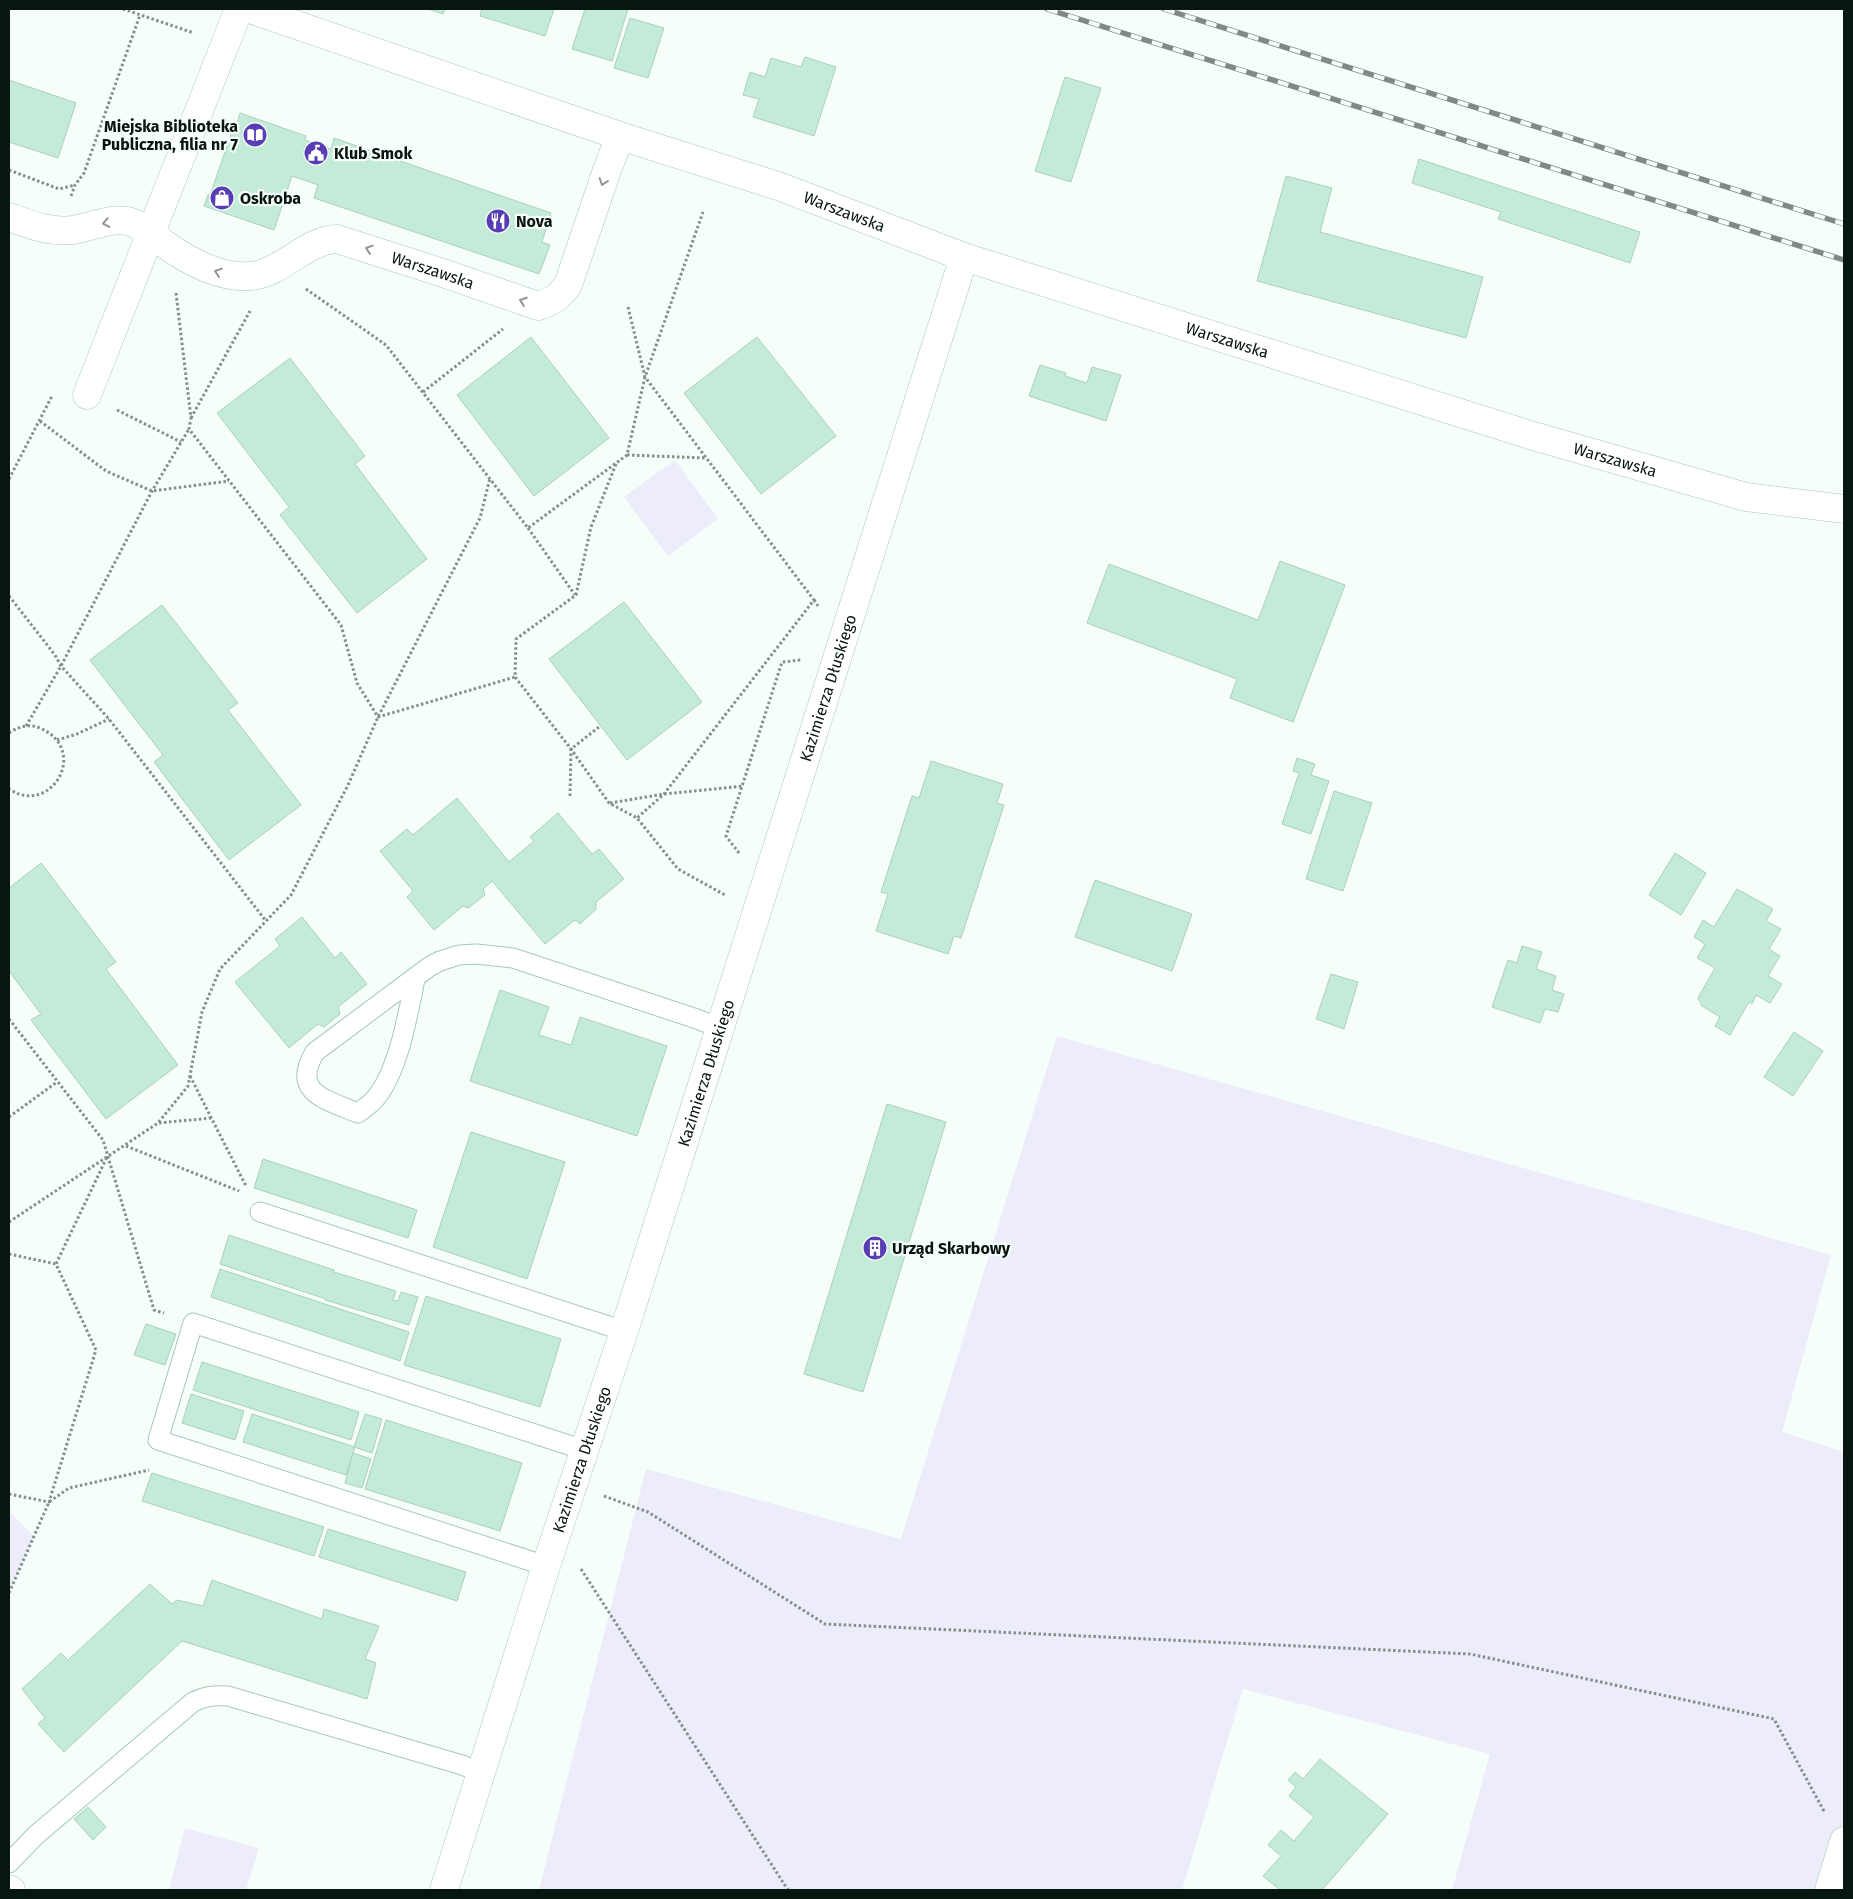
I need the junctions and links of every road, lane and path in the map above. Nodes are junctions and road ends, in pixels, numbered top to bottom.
1 (123, 9) edge
2 (239, 9) edge
3 (250, 9) edge
4 (140, 15) junction
5 (225, 44) junction
6 (620, 136) junction
7 (9, 170) edge
8 (75, 185) junction
9 (703, 212) dead end
10 (9, 217) edge
11 (58, 231) junction
12 (151, 234) junction
13 (964, 256) junction
14 (273, 269) junction
15 (136, 271) junction
16 (529, 303) junction
17 (628, 307) dead end
18 (645, 377) junction
19 (423, 392) junction
20 (87, 395) joint
21 (192, 418) junction
22 (40, 421) dead end
23 (189, 429) junction
24 (181, 442) junction
25 (627, 454) junction
26 (706, 458) junction
27 (617, 463) junction
28 (490, 477) junction
29 (229, 481) junction
30 (152, 491) junction
31 (1844, 509) edge
32 (528, 528) junction
33 (576, 595) junction
34 (9, 596) edge
35 (61, 666) junction
36 (515, 677) junction
37 (378, 717) junction
38 (109, 719) junction
39 (26, 726) junction
40 (600, 727) dead end
41 (9, 733) edge
42 (57, 740) junction
43 (571, 749) junction
44 (743, 786) dead end
45 (9, 789) edge
46 (664, 794) junction
47 (570, 796) dead end
48 (609, 803) junction
49 (637, 818) junction
50 (726, 895) dead end
51 (266, 921) junction
52 (415, 978) junction
53 (9, 1019) edge
54 (720, 1028) junction
55 (190, 1075) junction
56 (56, 1082) junction
57 (9, 1117) edge
58 (212, 1118) junction
59 (158, 1123) junction
60 (126, 1146) junction
61 (108, 1157) junction
62 (255, 1204) junction
63 (9, 1222) edge
64 (9, 1254) edge
65 (56, 1264) junction
66 (193, 1323) junction
67 (624, 1331) junction
68 (158, 1440) junction
69 (584, 1450) junction
70 (573, 1485) junction
71 (9, 1494) edge
72 (49, 1502) junction
73 (558, 1532) junction
74 (546, 1566) junction
75 (9, 1592) edge
76 (482, 1773) junction
77 (1844, 1844) edge
78 (9, 1863) edge
79 (444, 1890) edge
80 (788, 1890) edge
81 (1829, 1890) edge

1 - 4 path
2 - 5 street
3 - 6 street, Warszawska
4 - 5 path
4 - 8 path
5 - 12 street
6 - 13 street, Warszawska
6 -> 16 street, Warszawska
7 - 8 path
8 - 11 path
9 - 18 path
10 - 11 street
12 -> 11 street, Warszawska
14 -> 12 street, Warszawska
12 - 15 street
13 - 31 street, Warszawska
13 - 54 street, Kazimierza Dłuskiego
16 -> 14 street, Warszawska
14 - 19 path
14 - 21 path
15 - 20 street
15 - 21 path
16 - 19 path
17 - 18 path
18 - 25 path
18 - 26 path
19 - 28 path
20 - 24 path
21 - 23 path
22 - 30 path
23 - 24 path
23 - 29 path
24 - 30 path
25 - 26 path
25 - 27 path
26 - 46 path
27 - 32 path
27 - 33 path
28 - 32 path
28 - 37 path
29 - 30 path
29 - 37 path
30 - 35 path
32 - 33 path
33 - 36 path
34 - 35 path
35 - 38 path
35 - 39 path
36 - 37 path
36 - 43 path
37 - 51 path
38 - 42 path
38 - 51 path
39 - 41 path
39 - 42 path
40 - 43 path
42 - 45 path
43 - 47 path
43 - 48 path
44 - 46 path
46 - 48 path
46 - 49 path
48 - 49 path
49 - 50 path
51 - 55 path
52 - 52 lane
52 - 54 lane
53 - 56 path
54 - 67 street, Kazimierza Dłuskiego
55 - 58 path
55 - 59 path
56 - 57 path
56 - 61 path
58 - 59 path
58 - 62 path
59 - 60 path
60 - 61 path
60 - 62 path
61 - 63 path
61 - 65 path
61 - 66 path
62 - 67 lane
64 - 65 path
65 - 72 path
66 - 68 lane
66 - 69 lane
67 - 69 street, Kazimierza Dłuskiego
68 - 72 path
68 - 74 lane
69 - 70 street, Kazimierza Dłuskiego
70 - 73 street, Kazimierza Dłuskiego
70 - 77 path
71 - 72 path
72 - 75 path
73 - 74 street, Kazimierza Dłuskiego
73 - 80 path
74 - 76 street, Kazimierza Dłuskiego
76 - 78 lane
76 - 79 street, Kazimierza Dłuskiego
77 - 81 street

